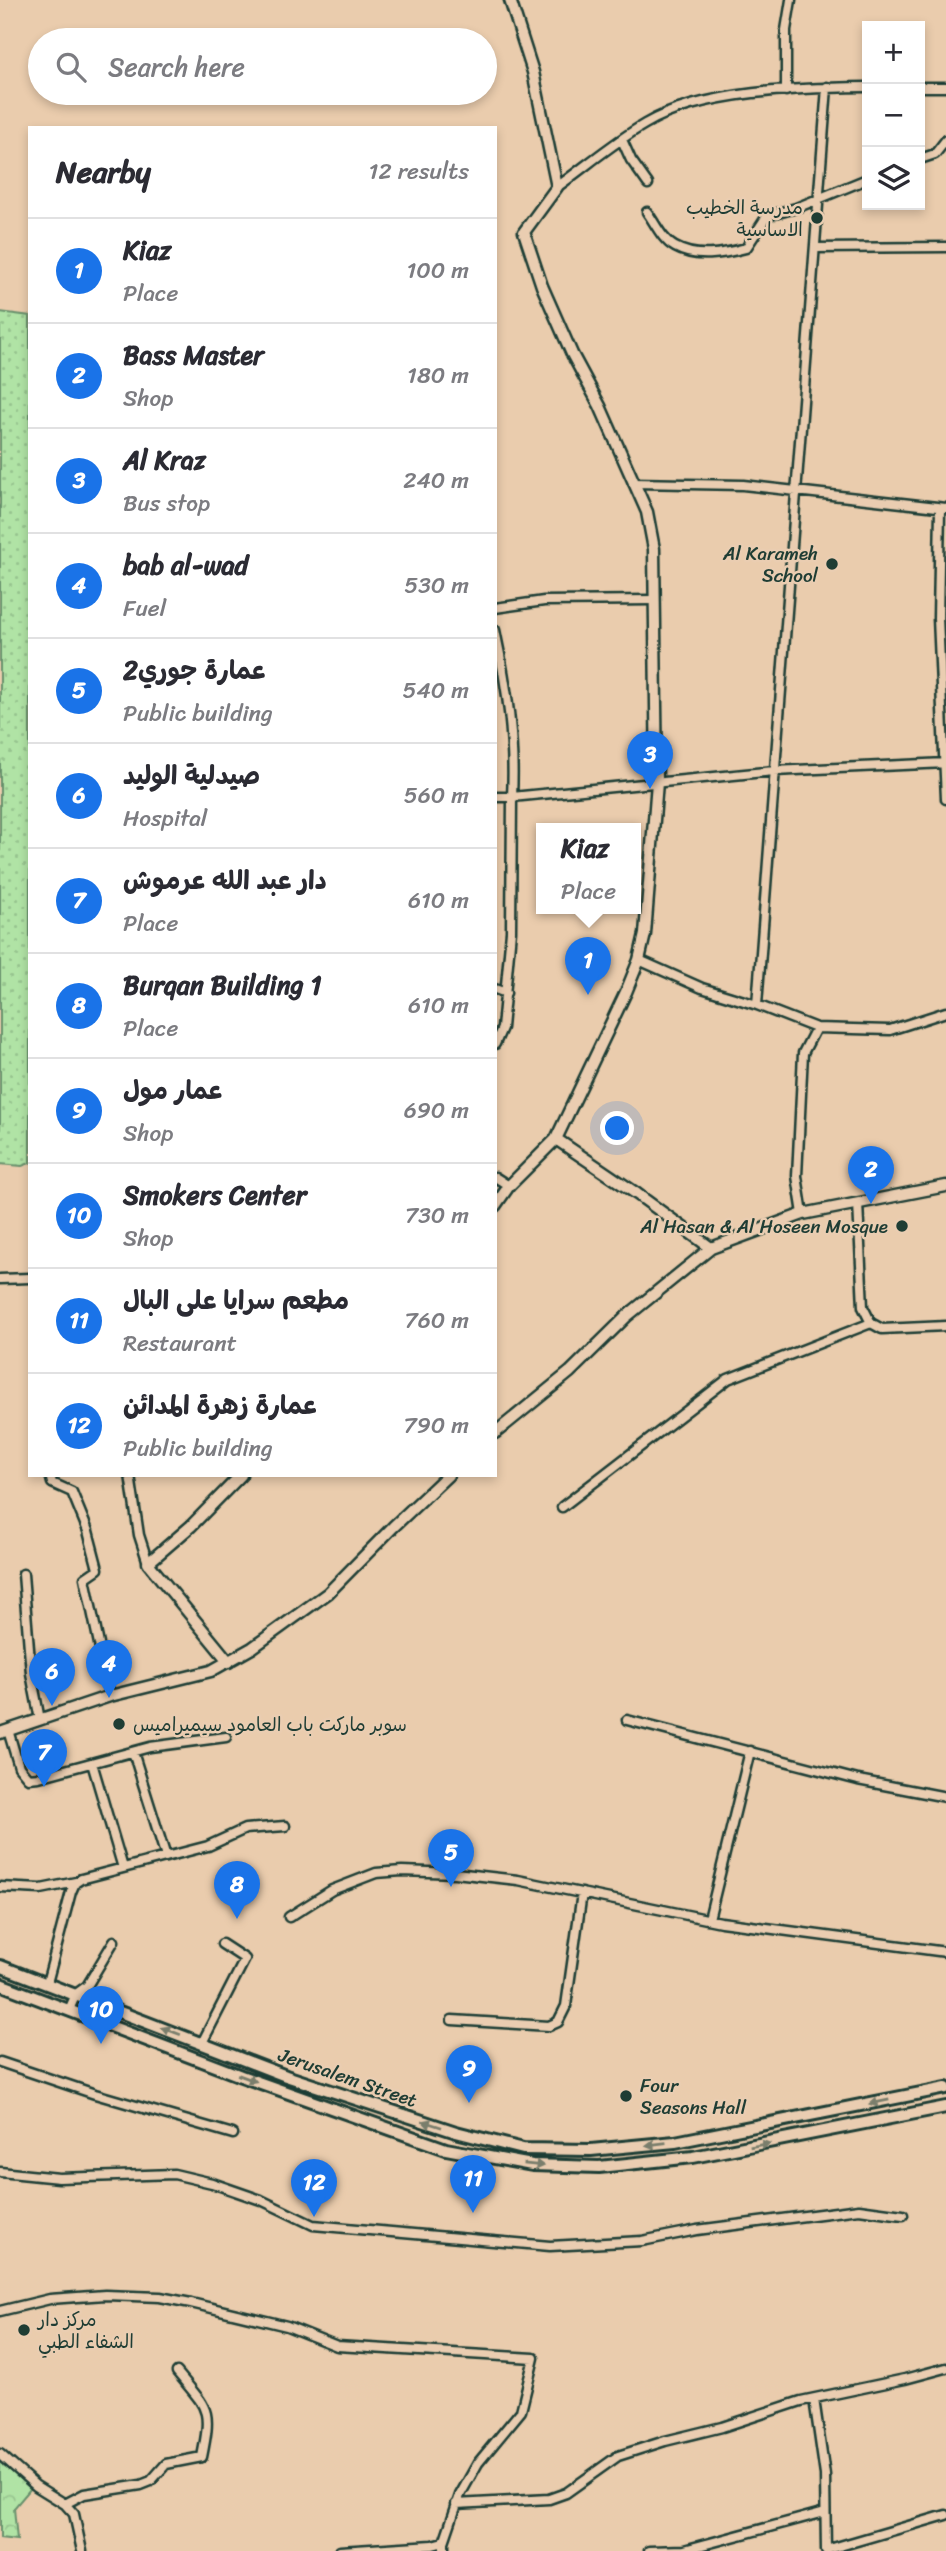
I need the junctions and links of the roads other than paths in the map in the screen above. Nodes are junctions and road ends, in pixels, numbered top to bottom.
1 (510, 0) edge
2 (791, 0) edge
3 (862, 87) edge
4 (925, 87) edge
5 (827, 88) junction
6 (946, 88) edge
7 (786, 91) junction
8 (622, 140) junction
9 (946, 140) edge
10 (925, 157) edge
11 (862, 181) edge
12 (648, 184) dead end
13 (557, 187) junction
14 (819, 197) junction
15 (647, 212) dead end
16 (946, 247) edge
17 (815, 248) junction
18 (633, 483) junction
19 (797, 491) junction
20 (943, 509) edge
21 (654, 600) junction
22 (497, 608) edge
23 (497, 641) edge
24 (945, 763) edge
25 (774, 771) junction
26 (657, 782) junction
27 (497, 797) edge
28 (512, 797) junction
29 (946, 799) edge
30 (639, 960) junction
31 (497, 990) edge
32 (506, 993) junction
33 (757, 1005) junction
34 (946, 1012) edge
35 (816, 1028) junction
36 (497, 1039) edge
37 (556, 1139) junction
38 (497, 1178) edge
39 (509, 1186) junction
40 (946, 1186) edge
41 (497, 1203) edge
42 (858, 1203) junction
43 (803, 1214) junction
44 (711, 1248) junction
45 (28, 1278) edge
46 (0, 1279) edge
47 (871, 1323) junction
48 (946, 1326) edge
49 (497, 1431) edge
50 (50, 1477) edge
51 (130, 1477) edge
52 (239, 1477) edge
53 (446, 1477) edge
54 (562, 1507) dead end
55 (148, 1563) junction
56 (23, 1574) dead end
57 (229, 1662) junction
58 (110, 1696) junction
59 (40, 1720) junction
60 (627, 1720) dead end
61 (4, 1731) edge
62 (226, 1737) dead end
63 (750, 1751) junction
64 (133, 1752) junction
65 (92, 1763) junction
66 (946, 1797) edge
67 (285, 1826) dead end
68 (166, 1857) junction
69 (122, 1868) junction
70 (76, 1882) junction
71 (0, 1887) edge
72 (582, 1893) junction
73 (289, 1917) dead end
74 (709, 1919) junction
75 (114, 1941) dead end
76 (222, 1944) dead end
77 (946, 1952) edge
78 (0, 1966) edge
79 (47, 1983) junction
80 (0, 1984) edge
81 (76, 1994) junction
82 (69, 2010) junction
83 (452, 2020) dead end
84 (202, 2043) junction
85 (0, 2062) edge
86 (946, 2088) edge
87 (946, 2107) edge
88 (233, 2134) dead end
89 (0, 2172) edge
90 (903, 2215) dead end
91 (0, 2311) edge
92 (946, 2368) edge
93 (177, 2372) dead end
94 (814, 2399) junction
95 (0, 2454) edge
96 (65, 2504) junction
97 (456, 2504) junction
98 (825, 2512) junction
99 (946, 2515) edge
100 (444, 2547) edge
101 (82, 2551) edge
102 (340, 2551) edge
103 (649, 2551) edge
104 (826, 2551) edge

1 - 13 street
2 - 7 street
3 - 5 street
4 - 6 street
5 - 7 street
5 - 14 street
7 - 8 street
8 - 12 street
8 - 13 street
9 - 10 street
11 - 14 street
13 - 18 street
14 - 15 street
14 - 17 street
16 - 17 street
17 - 19 street
18 - 19 street
18 - 21 street
19 - 20 street
19 - 25 street
20 - 24 street
21 - 22 street
21 - 26 street
23 - 28 street
24 - 25 street
24 - 29 street
25 - 26 street
25 - 33 street
26 - 28 street
26 - 30 street
27 - 28 street
28 - 32 street
30 - 33 street
30 - 37 street
31 - 32 street
32 - 36 street
33 - 35 street
34 - 35 street
35 - 43 street
37 - 39 street
37 - 44 street
38 - 39 street
39 - 41 street
40 - 42 street
42 - 43 street
42 - 47 street
43 - 44 street
44 - 49 street
45 - 46 street
47 - 48 street
47 - 54 street
50 - 58 street
51 - 55 street
52 - 55 street
53 - 57 street
55 - 57 street
56 - 59 street
57 - 58 street
58 - 59 street
59 - 61 street
60 - 63 street
61 - 65 street
62 - 64 street
63 - 66 street
63 - 74 street
64 - 65 street
64 - 68 street
65 - 69 street
67 - 68 street
68 - 69 street
69 - 70 street
70 - 71 street
70 - 79 street
72 - 73 street
72 - 74 street
72 - 83 street
74 - 77 street
75 - 81 street
76 - 84 street
78 - 79 main road, Jerusalem Street
79 - 81 main road, Jerusalem Street
80 - 82 main road, Jerusalem Street
81 - 82 street
84 -> 81 main road, Jerusalem Street
82 -> 87 main road, Jerusalem Street
86 -> 84 main road, Jerusalem Street
85 - 88 street
89 - 90 street
91 - 97 street
92 - 94 street
93 - 96 street
94 - 97 street
94 - 98 street
95 - 96 street
96 - 101 street
97 - 100 street
98 - 103 street
98 - 104 street
99 - 104 street
100 - 102 street

